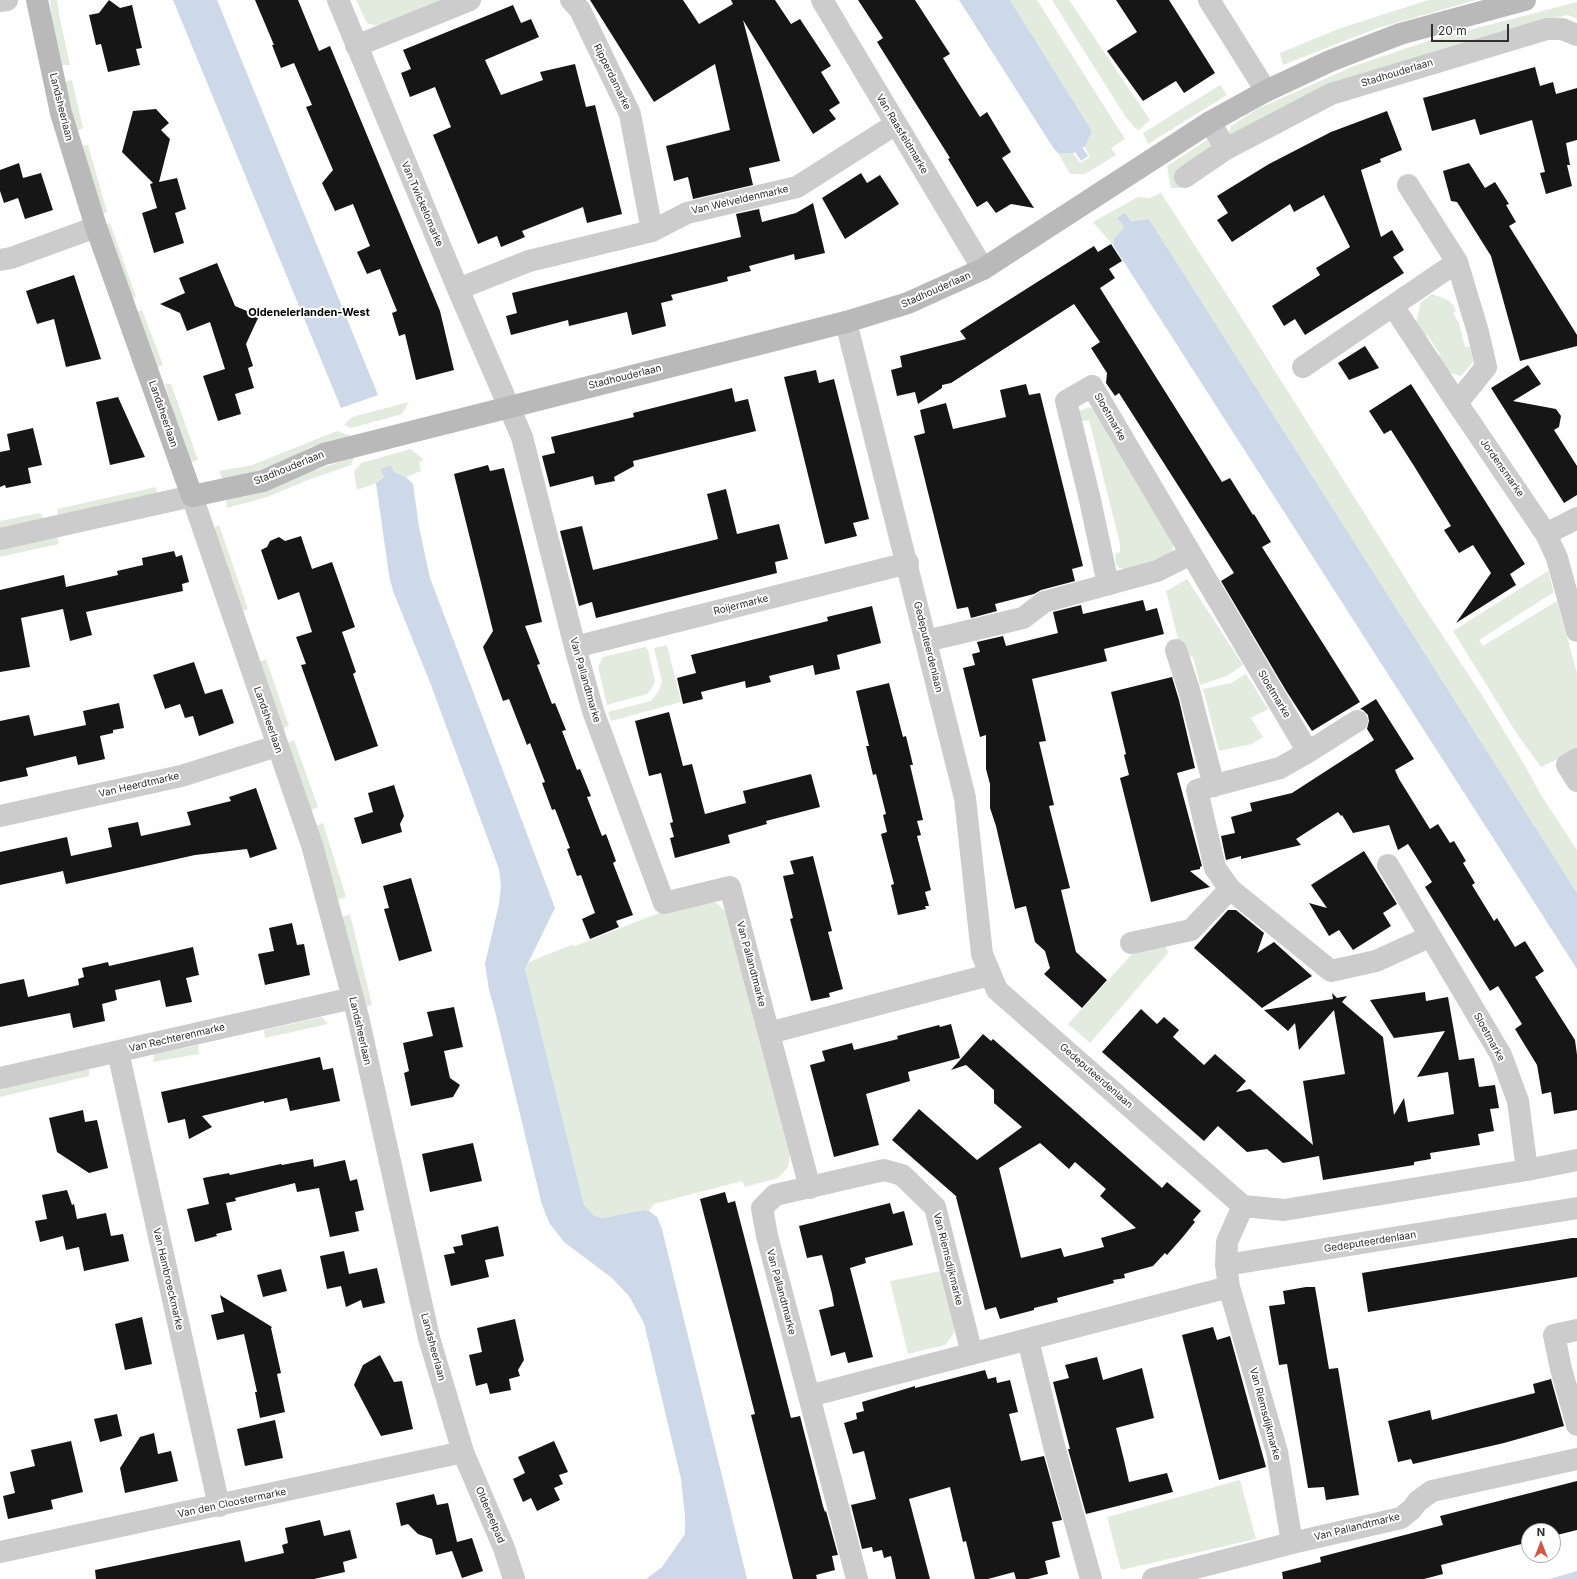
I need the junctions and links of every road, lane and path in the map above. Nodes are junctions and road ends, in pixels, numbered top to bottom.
1 (6, 0) edge
2 (38, 0) edge
3 (338, 0) edge
4 (470, 0) edge
5 (571, 0) edge
6 (822, 0) edge
7 (1209, 0) edge
8 (1525, 0) edge
9 (0, 2) edge
10 (1577, 35) edge
11 (356, 46) junction
12 (1266, 91) junction
13 (1210, 122) junction
14 (896, 124) junction
15 (1226, 149) junction
16 (1185, 177) dead end
17 (1408, 185) dead end
18 (96, 227) junction
19 (652, 231) junction
20 (0, 260) edge
21 (1457, 262) junction
22 (983, 269) junction
23 (458, 289) junction
24 (1393, 306) junction
25 (846, 322) junction
26 (1303, 367) dead end
27 (1457, 403) junction
28 (509, 406) junction
29 (192, 496) junction
30 (1577, 518) edge
31 (1546, 534) junction
32 (0, 538) edge
33 (1191, 554) junction
34 (908, 563) junction
35 (1108, 584) junction
36 (1577, 631) edge
37 (926, 641) junction
38 (575, 647) junction
39 (1176, 650) dead end
40 (1357, 721) dead end
41 (277, 746) junction
42 (1308, 752) junction
43 (1577, 759) edge
44 (1577, 781) edge
45 (1214, 786) junction
46 (0, 816) edge
47 (1388, 865) dead end
48 (1230, 889) junction
49 (1429, 936) junction
50 (1131, 943) dead end
51 (989, 975) junction
52 (353, 998) junction
53 (769, 1033) junction
54 (118, 1052) junction
55 (0, 1078) edge
56 (1577, 1160) edge
57 (1527, 1170) junction
58 (810, 1188) junction
59 (1243, 1206) junction
60 (1577, 1208) edge
61 (1226, 1265) junction
62 (1229, 1287) junction
63 (1577, 1330) edge
64 (1028, 1340) junction
65 (972, 1354) junction
66 (809, 1396) junction
67 (1577, 1425) edge
68 (463, 1452) junction
69 (1577, 1459) edge
70 (219, 1506) junction
71 (1292, 1543) junction
72 (0, 1552) edge
73 (514, 1579) edge
74 (857, 1579) edge
75 (1091, 1579) edge
76 (1153, 1579) edge

1 - 9 street
2 - 18 street, Landsheerlaan
3 - 11 street, Van Twickelomarke
4 - 11 street
5 - 19 street, Ripperdamarke
6 - 14 street, Van Raasfeldmarke
7 - 12 street
8 - 12 street, Stadhouderlaan
10 - 15 street, Stadhouderlaan
11 - 23 street, Van Twickelomarke
12 - 13 street, Stadhouderlaan
13 - 15 street
13 - 22 street, Stadhouderlaan
14 - 19 street, Van Welveldenmarke
14 - 22 street, Van Raasfeldmarke
15 - 16 street, Stadhouderlaan
17 - 21 street
18 - 20 street
18 - 29 street, Landsheerlaan
19 - 23 street, Van Welveldenmarke
21 - 24 street
21 - 27 street
22 - 25 street, Stadhouderlaan
23 - 28 street, Van Twickelomarke
24 - 26 street
24 - 27 street, Jordensmarke
25 - 28 street, Stadhouderlaan
25 - 34 street, Gedeputeerdenlaan
27 - 31 street, Jordensmarke
28 - 29 street, Stadhouderlaan
28 - 38 street, Van Pallandtmarke
29 - 32 street, Stadhouderlaan
29 - 41 street, Landsheerlaan
30 - 31 street
31 - 36 street, Jordensmarke
33 - 35 street
33 - 35 street, Sloetmarke
33 - 42 street, Sloetmarke
34 - 37 street, Gedeputeerdenlaan
34 - 38 street, Roijermarke
35 - 37 street
37 - 51 street, Gedeputeerdenlaan
38 - 53 street, Van Pallandtmarke
39 - 45 street
40 - 42 street
41 - 46 street, Van Heerdtmarke
41 - 52 street, Landsheerlaan
42 - 45 street
43 - 44 street
45 - 48 street
47 - 49 street, Sloetmarke
48 - 49 street
48 - 50 street
49 - 57 street, Sloetmarke
51 - 53 street
51 - 59 street, Gedeputeerdenlaan
52 - 54 street, Van Rechterenmarke
52 - 68 street, Landsheerlaan
53 - 58 street, Van Pallandtmarke
54 - 55 street, Van Rechterenmarke
54 - 70 street, Van Hambroeckmarke
56 - 57 street
57 - 59 street
58 - 65 street, Van Riemsdijkmarke
58 - 66 street, Van Pallandtmarke
59 - 61 street
60 - 61 street, Gedeputeerdenlaan
61 - 62 street, Van Riemsdijkmarke
62 - 64 street
62 - 71 street, Van Riemsdijkmarke
63 - 67 street
64 - 65 street
64 - 75 street
65 - 66 street
66 - 74 street, Van Pallandtmarke
68 - 70 street, Van den Cloostermarke
68 - 73 street, Oldeneelpad
69 - 71 street, Van Pallandtmarke
70 - 72 street, Van den Cloostermarke
71 - 76 street, Van Pallandtmarke

